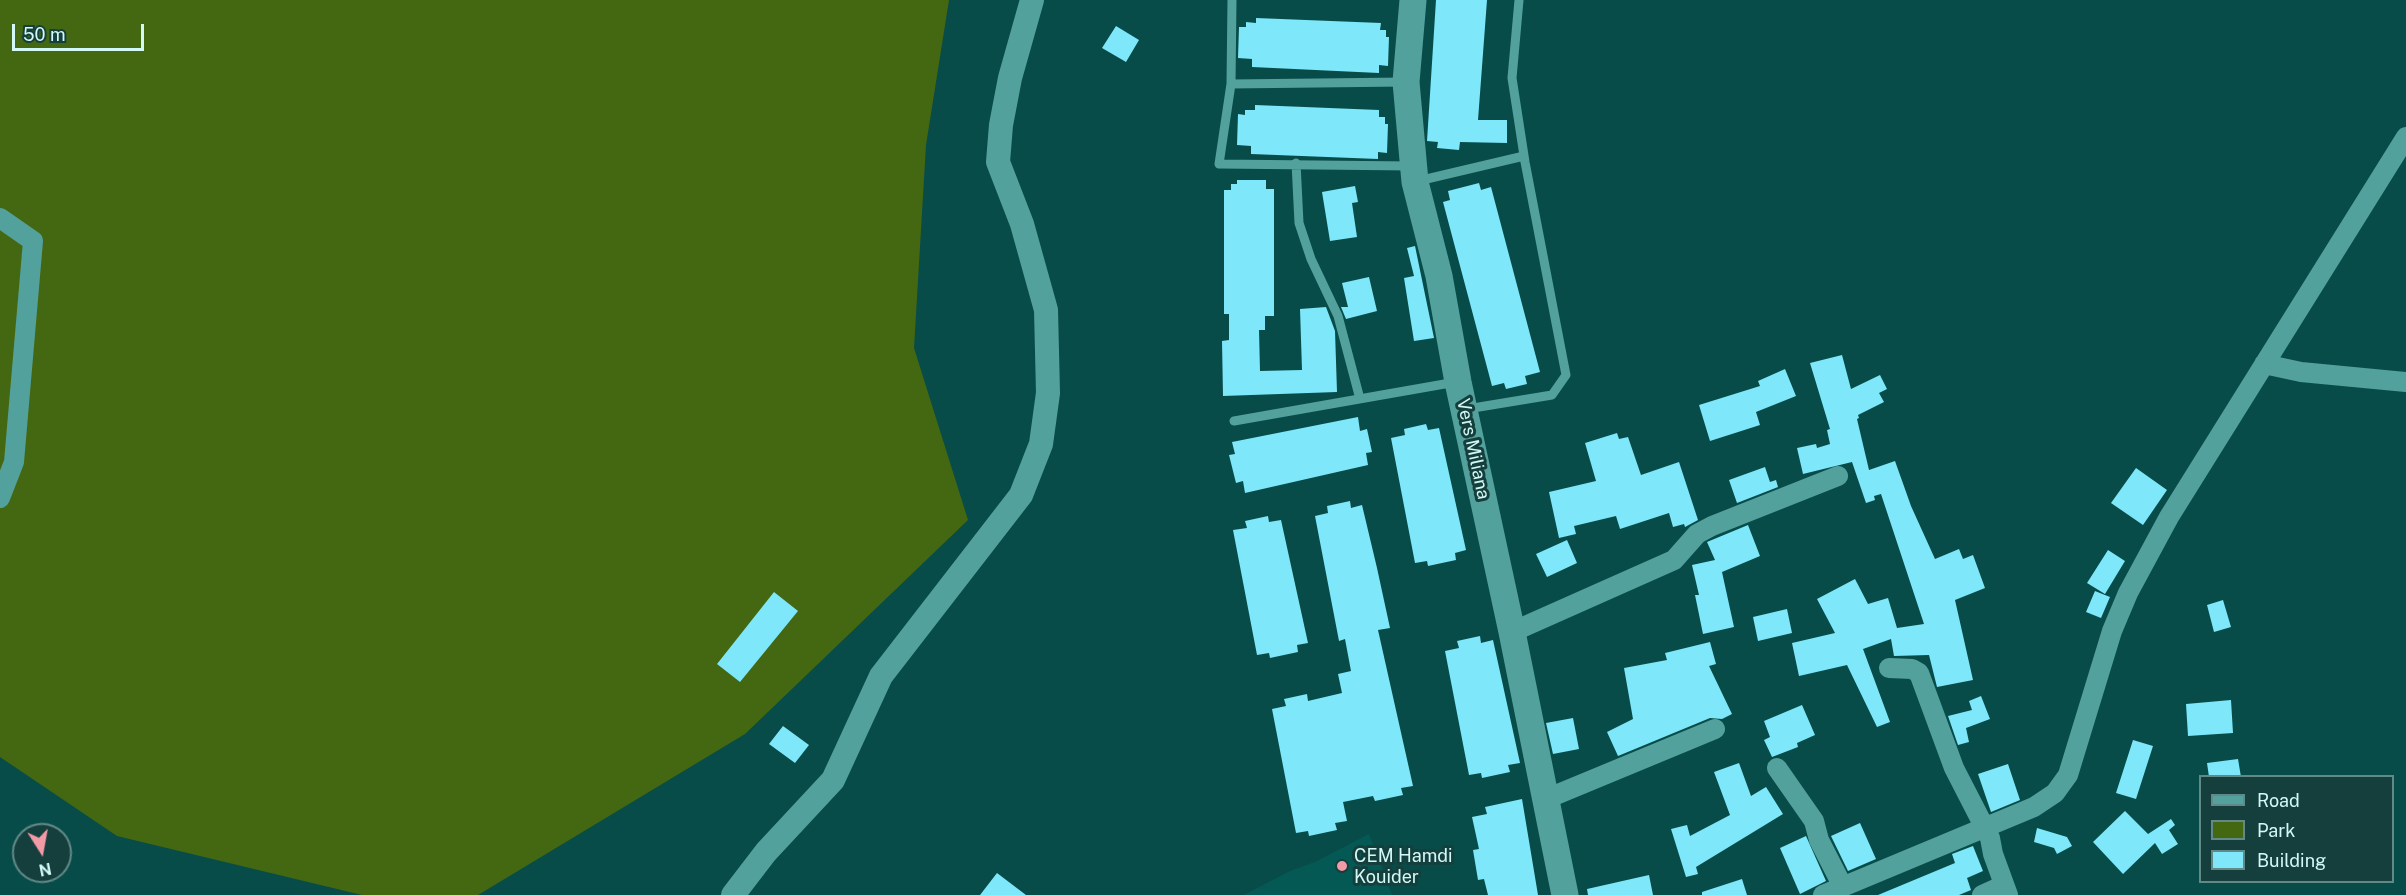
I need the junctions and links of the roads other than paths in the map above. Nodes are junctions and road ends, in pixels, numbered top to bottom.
1 (1032, 0) edge
2 (1232, 0) edge
3 (1413, 0) edge
4 (1519, 0) edge
5 (1406, 82) junction
6 (1231, 84) junction
7 (2406, 137) edge
8 (1524, 156) junction
9 (1296, 163) junction
10 (1414, 174) junction
11 (0, 218) edge
12 (2265, 364) junction
13 (1458, 382) junction
14 (2406, 382) edge
15 (1360, 399) junction
16 (1465, 409) junction
17 (1234, 421) dead end
18 (1839, 476) dead end
19 (0, 498) edge
20 (1512, 632) junction
21 (1889, 668) dead end
22 (1715, 729) dead end
23 (1777, 768) dead end
24 (1546, 799) junction
25 (1983, 827) junction
26 (1843, 886) junction
27 (2006, 890) edge
28 (733, 895) edge
29 (1565, 895) edge
30 (1823, 895) edge
31 (1982, 895) edge

1 - 28 street
2 - 6 lane
3 - 5 main road, Vers Miliana
4 - 8 lane
5 - 6 lane
5 - 10 main road, Vers Miliana
6 - 9 lane
7 - 12 street
8 - 10 lane
8 - 16 lane
9 - 10 lane
9 - 15 lane
10 - 13 main road, Vers Miliana
11 - 19 street
12 - 14 street
12 - 25 street
13 - 15 lane
13 - 16 main road, Vers Miliana
15 - 17 lane
16 - 20 main road, Vers Miliana
18 - 20 street
20 - 24 main road, Vers Miliana
21 - 25 street
22 - 24 street
23 - 26 street
24 - 29 main road, Vers Miliana
25 - 26 street
25 - 27 street
26 - 30 street
27 - 31 street

